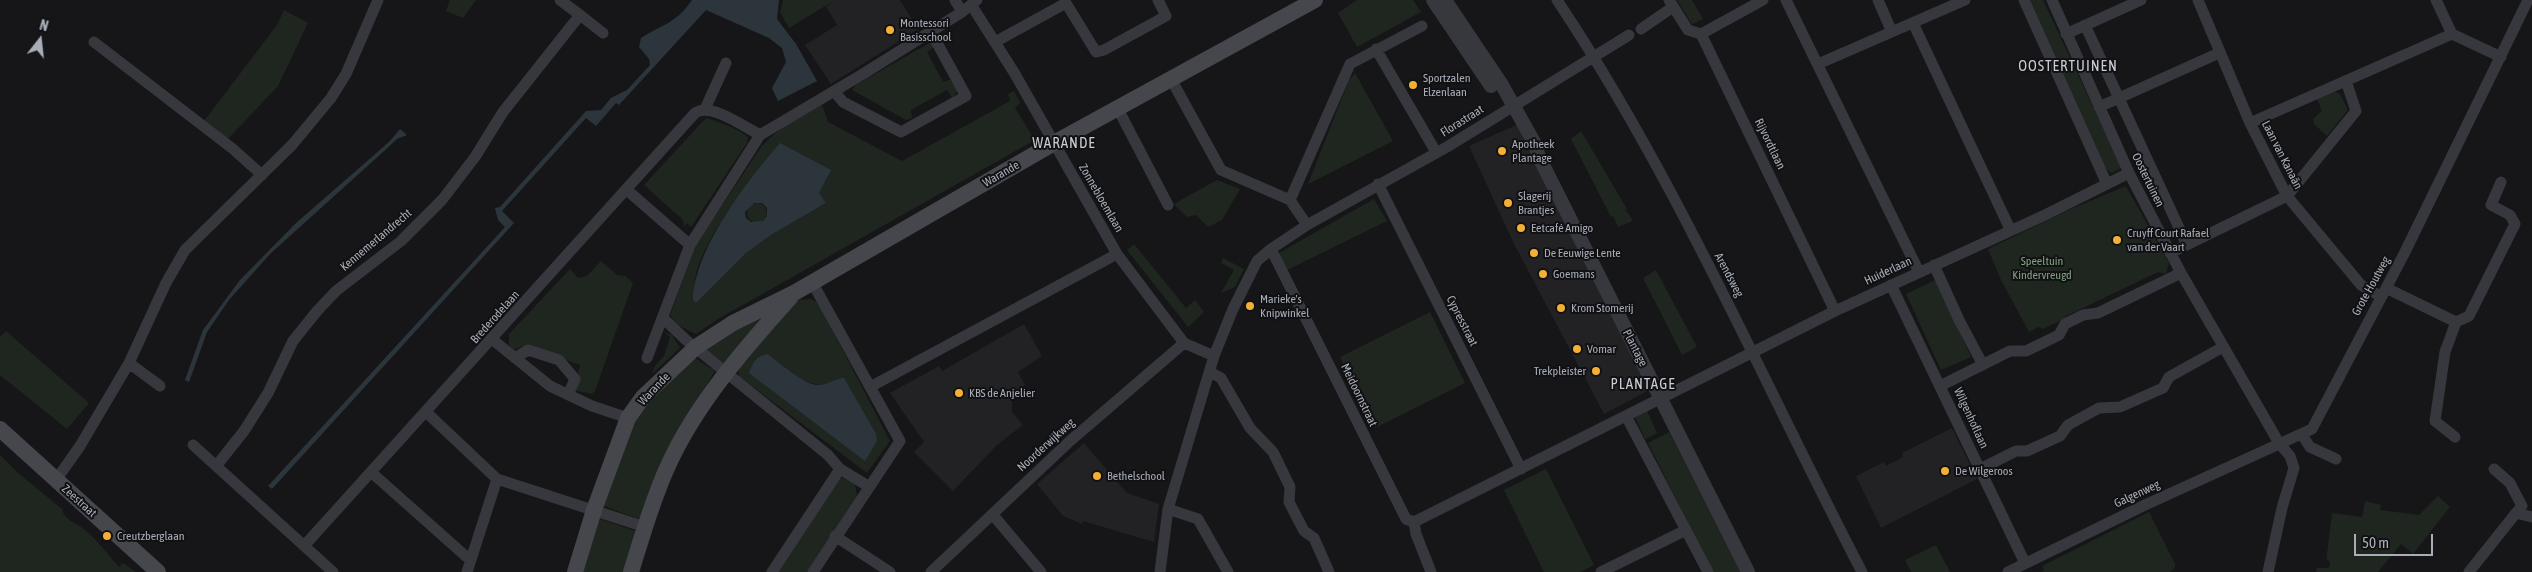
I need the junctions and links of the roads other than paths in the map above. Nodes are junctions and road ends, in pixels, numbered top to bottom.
1 (378, 0) edge
2 (560, 0) edge
3 (955, 0) edge
4 (1158, 0) edge
5 (1314, 0) edge
6 (1434, 0) edge
7 (1445, 0) edge
8 (1557, 0) edge
9 (1763, 0) edge
10 (1786, 0) edge
11 (1878, 0) edge
12 (1963, 0) edge
13 (2024, 0) edge
14 (2052, 0) edge
15 (2141, 0) edge
16 (2198, 0) edge
17 (2436, 0) edge
18 (2528, 0) edge
19 (1671, 3) edge
20 (970, 6) edge
21 (580, 15) junction
22 (1913, 23) junction
23 (1422, 26) dead end
24 (2085, 26) junction
25 (1640, 29) dead end
26 (1891, 30) junction
27 (931, 32) junction
28 (603, 33) dead end
29 (1701, 34) junction
30 (2066, 34) junction
31 (2452, 34) junction
32 (1629, 35) dead end
33 (94, 42) dead end
34 (995, 42) junction
35 (1376, 49) junction
36 (2219, 53) junction
37 (1594, 56) junction
38 (2502, 58) junction
39 (726, 64) dead end
40 (1818, 64) junction
41 (1171, 79) junction
42 (2346, 81) junction
43 (834, 91) junction
44 (2119, 97) junction
45 (1512, 106) junction
46 (2099, 107) junction
47 (705, 109) junction
48 (1118, 109) junction
49 (2250, 123) junction
50 (760, 135) junction
51 (1054, 143) junction
52 (1436, 152) junction
53 (2128, 173) junction
54 (262, 175) junction
55 (2501, 182) dead end
56 (1378, 184) junction
57 (2106, 184) junction
58 (627, 190) junction
59 (2287, 196) junction
60 (1290, 200) junction
61 (1168, 205) dead end
62 (1307, 226) junction
63 (2010, 229) junction
64 (690, 245) junction
65 (2187, 245) junction
66 (1271, 249) junction
67 (2170, 253) junction
68 (1117, 254) junction
69 (1934, 264) junction
70 (1919, 272) junction
71 (2181, 273) junction
72 (812, 282) junction
73 (1891, 285) junction
74 (2383, 292) junction
75 (794, 293) junction
76 (1835, 311) junction
77 (663, 318) junction
78 (2456, 322) junction
79 (493, 340) junction
80 (1184, 343) junction
81 (696, 347) junction
82 (2223, 347) junction
83 (1754, 353) junction
84 (1214, 356) junction
85 (514, 358) junction
86 (647, 358) dead end
87 (129, 363) junction
88 (1984, 365) junction
89 (1210, 372) junction
90 (727, 373) junction
91 (160, 386) dead end
92 (1940, 386) junction
93 (870, 387) junction
94 (568, 395) junction
95 (1661, 399) junction
96 (426, 412) junction
97 (1626, 416) junction
98 (628, 418) junction
99 (0, 429) edge
100 (2302, 435) junction
101 (2455, 437) dead end
102 (2279, 443) junction
103 (193, 445) dead end
104 (2336, 459) dead end
105 (217, 465) junction
106 (840, 469) junction
107 (1521, 469) junction
108 (1980, 469) junction
109 (2494, 469) dead end
110 (371, 472) junction
111 (497, 479) junction
112 (56, 480) junction
113 (868, 486) junction
114 (1168, 509) junction
115 (594, 510) junction
116 (2519, 510) junction
117 (993, 515) junction
118 (2532, 517) edge
119 (1414, 522) junction
120 (645, 527) junction
121 (1686, 530) junction
122 (835, 536) junction
123 (304, 546) junction
124 (470, 560) junction
125 (2025, 563) junction
126 (158, 572) edge
127 (333, 572) edge
128 (466, 572) edge
129 (575, 572) edge
130 (630, 572) edge
131 (772, 572) edge
132 (812, 572) edge
133 (890, 572) edge
134 (931, 572) edge
135 (1041, 572) edge
136 (1160, 572) edge
137 (1228, 572) edge
138 (1328, 572) edge
139 (1431, 572) edge
140 (1601, 572) edge
141 (1708, 572) edge
142 (1748, 572) edge
143 (1862, 572) edge
144 (2008, 572) edge
145 (2268, 572) edge
146 (2469, 572) edge

1 - 54 street
2 - 21 street
3 - 20 street, Zonnebloemlaan
4 - 34 street
5 - 41 main road, Warande
6 - 45 street, Plantage
7 - 45 street, Plantage
8 - 37 street, Arendsweg
9 - 29 street
10 - 40 street
11 - 26 street
12 - 22 street
13 - 57 street
14 - 30 street, Oostertuinen
15 - 24 street
16 - 36 street, Laan van Kanaän
17 - 31 street
18 - 38 street, Grote Houtweg
19 - 25 street
19 - 29 street, Rijvordtlaan
20 - 27 street
20 - 34 street, Zonnebloemlaan
21 - 28 street
21 - 105 street, Kennemerlandrecht
22 - 26 street
22 - 63 street
23 - 35 street
24 - 30 street
24 - 44 street, Oostertuinen
26 - 40 street
27 - 43 street
27 - 43 street
29 - 76 street, Rijvordtlaan
30 - 46 street, Oostertuinen
31 - 38 street
31 - 42 street
32 - 37 street, Florastraat
33 - 54 street
34 - 51 street, Zonnebloemlaan
35 - 52 street
35 - 60 street
36 - 44 street
36 - 49 street, Laan van Kanaän
37 - 45 street, Florastraat
37 - 83 street, Arendsweg
38 - 74 street, Grote Houtweg
39 - 47 street, Brederodelaan
40 - 70 street
41 - 48 main road, Warande
41 - 60 street
42 - 49 street
42 - 59 street
43 - 50 street
44 - 46 street
44 - 65 street, Oostertuinen
45 - 52 street, Florastraat
45 - 95 street, Plantage
46 - 53 street, Oostertuinen
47 - 50 street
47 - 58 street, Brederodelaan
48 - 51 main road, Warande
48 - 61 street
49 - 59 street, Laan van Kanaän
50 - 64 street
51 - 68 street, Zonnebloemlaan
51 - 72 main road, Warande
52 - 56 street, Florastraat
53 - 57 street, Huiderlaan
53 - 67 street, Oostertuinen
54 - 87 street
55 - 78 street
56 - 62 street, Florastraat
56 - 107 street, Cypresstraat
57 - 63 street, Huiderlaan
58 - 64 street
58 - 79 street, Brederodelaan
59 - 65 street
59 - 74 street, Laan van Kanaän
60 - 62 street
62 - 66 street, Florastraat
63 - 69 street, Huiderlaan
64 - 77 street
65 - 67 street
66 - 84 street, Florastraat
66 - 119 street, Meidoornstraat
67 - 71 street, Oostertuinen
68 - 80 street, Zonnebloemlaan
68 - 93 street
69 - 70 street, Huiderlaan
69 - 88 street
70 - 73 street, Huiderlaan
71 - 82 street, Oostertuinen
71 - 88 street
72 - 75 main road, Warande
72 - 93 street
73 - 76 street, Huiderlaan
73 - 92 street, Wilgenhoflaan
74 - 78 street, Laan van Kanaän
74 - 100 street, Grote Houtweg
75 - 81 main road, Warande
75 - 90 main road, Warande
76 - 83 street, Huiderlaan
77 - 81 street
77 - 86 street
78 - 101 street
79 - 85 street
79 - 96 street, Brederodelaan
80 - 84 street, Zonnebloemlaan
80 - 117 street, Noorderwijkweg
81 - 90 street
81 - 98 main road, Warande
82 - 102 street, Oostertuinen
82 - 108 street
83 - 95 street, Huiderlaan
83 - 143 street, Arendsweg
84 - 89 street, Florastraat
85 - 94 street
85 - 94 street
87 - 91 street
87 - 112 street
88 - 92 street
89 - 114 street, Florastraat
89 - 138 street
90 - 106 street
90 - 120 main road, Warande
92 - 108 street, Wilgenhoflaan
93 - 113 street
94 - 98 street
95 - 97 street, Huiderlaan
95 - 142 street, Plantage
96 - 110 street, Brederodelaan
96 - 111 street
97 - 107 street, Huiderlaan
97 - 121 street
98 - 115 main road, Warande
99 - 112 main road, Zeestraat
100 - 102 street, Grote Houtweg
100 - 104 street
102 - 125 street, Galgenweg
102 - 145 street
103 - 105 street
105 - 123 street
106 - 113 street
106 - 131 street
107 - 119 street, Huiderlaan
108 - 125 street, Wilgenhoflaan
109 - 116 street
110 - 123 street, Brederodelaan
110 - 124 street
111 - 115 street
111 - 124 street
112 - 126 main road, Zeestraat
113 - 122 street
114 - 136 street, Florastraat
114 - 137 street
115 - 120 street
115 - 129 main road, Warande
116 - 118 street
116 - 146 street
117 - 134 street, Noorderwijkweg
117 - 135 street
119 - 139 street
120 - 130 main road, Warande
121 - 140 street
121 - 141 street
122 - 132 street
122 - 133 street
123 - 127 street
124 - 128 street
125 - 144 street, Galgenweg

